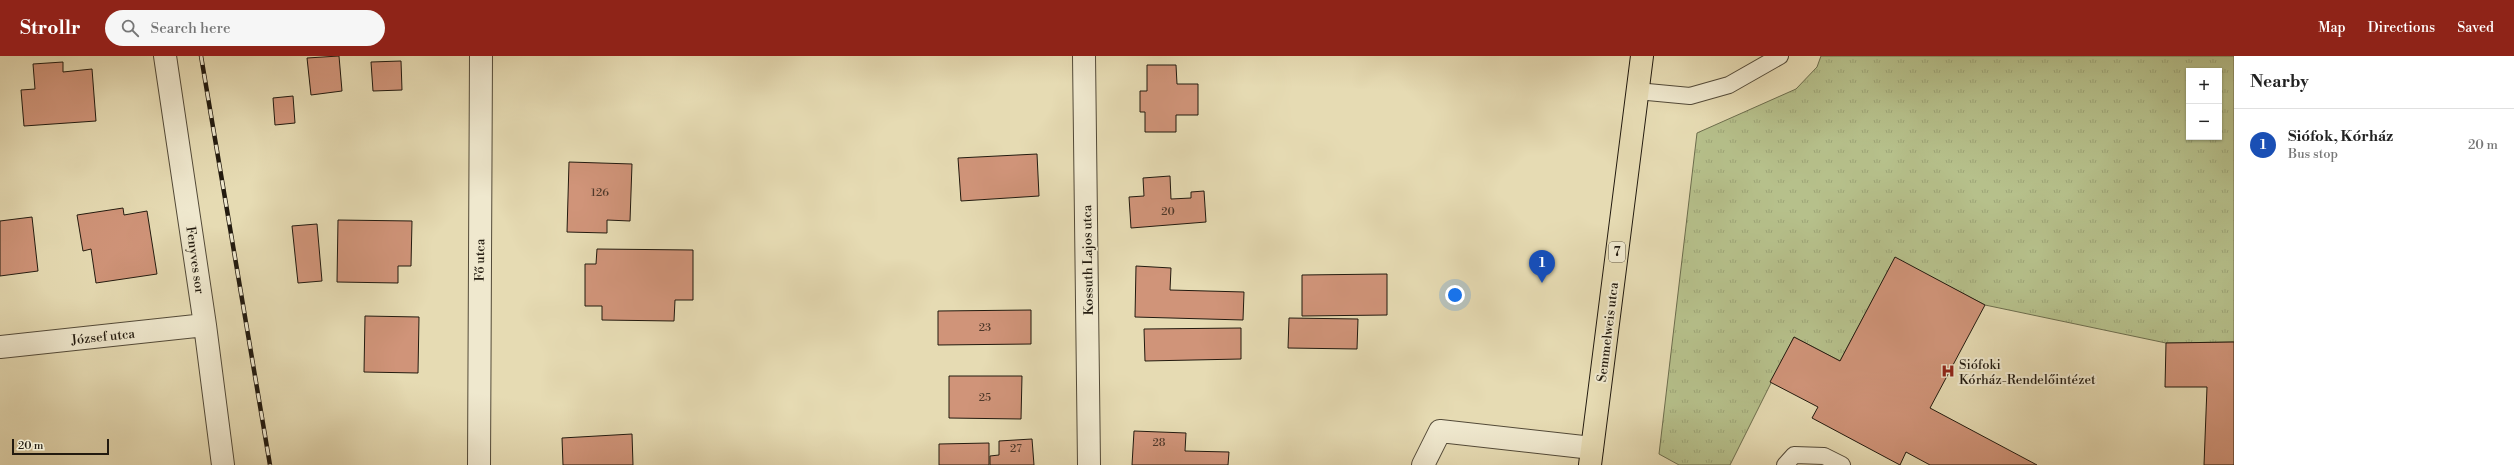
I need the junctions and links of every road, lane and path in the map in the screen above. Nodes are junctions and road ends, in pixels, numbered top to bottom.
1 (165, 56) edge
2 (481, 56) edge
3 (1084, 56) edge
4 (1642, 56) edge
5 (1780, 56) edge
6 (1637, 91) junction
7 (205, 325) junction
8 (0, 347) edge
9 (1591, 456) edge
10 (223, 465) edge
11 (479, 465) edge
12 (1089, 465) edge
13 (1423, 465) edge
14 (1785, 465) edge
15 (1842, 465) edge

1 - 7 street, Fenyves sor
2 - 11 street, Fő utca
3 - 12 street, Kossuth Lajos utca
4 - 6 main road, Semmelweis utca / 7
5 - 6 lane
6 - 9 main road, Semmelweis utca / 7
7 - 8 street, József utca
7 - 10 street, Fenyves sor
9 - 13 street
14 - 15 lane

